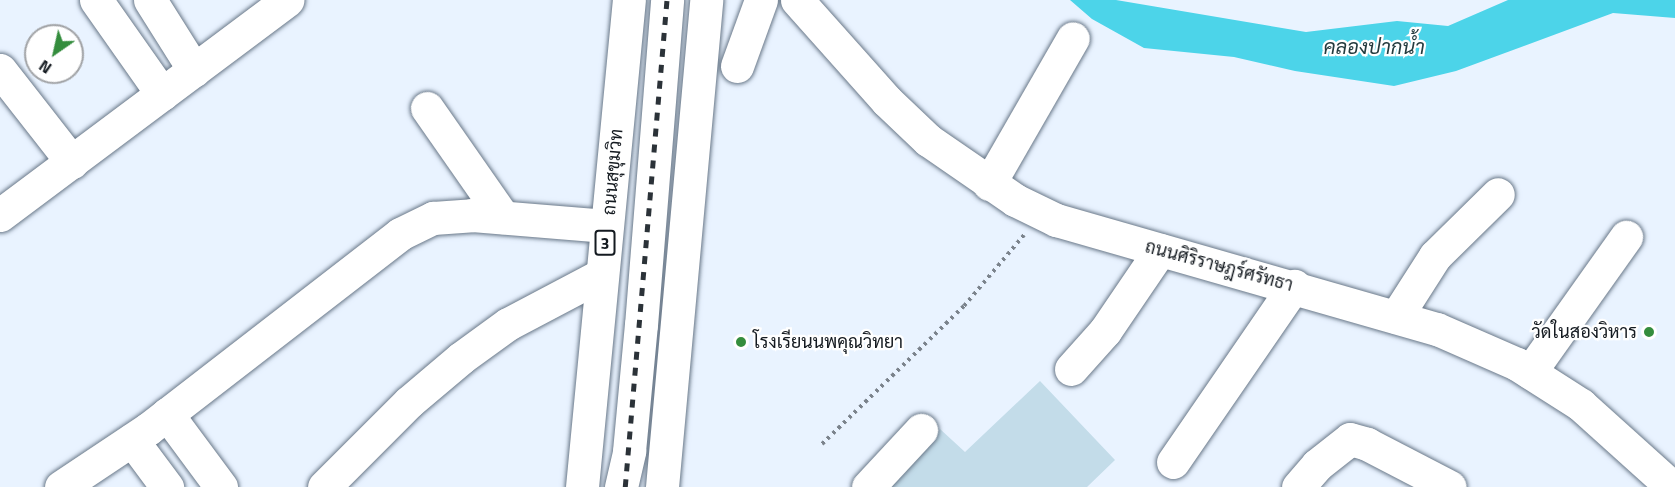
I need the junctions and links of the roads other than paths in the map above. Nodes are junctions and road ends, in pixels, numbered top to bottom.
1 (96, 0) edge
2 (150, 0) edge
3 (287, 0) edge
4 (629, 0) edge
5 (667, 0) edge
6 (706, 0) edge
7 (761, 0) edge
8 (797, 0) edge
9 (1073, 38) dead end
10 (737, 66) dead end
11 (0, 70) edge
12 (194, 70) junction
13 (162, 94) junction
14 (427, 108) dead end
15 (72, 162) junction
16 (989, 184) junction
17 (1498, 194) dead end
18 (0, 215) edge
19 (503, 217) junction
20 (607, 226) junction
21 (1626, 237) dead end
22 (1161, 250) junction
23 (601, 275) junction
24 (1293, 286) junction
25 (1396, 317) junction
26 (1071, 369) dead end
27 (1530, 372) junction
28 (167, 414) junction
29 (921, 430) dead end
30 (132, 440) junction
31 (1173, 462) dead end
32 (1659, 483) edge
33 (61, 487) edge
34 (167, 487) edge
35 (221, 487) edge
36 (324, 487) edge
37 (582, 487) edge
38 (621, 487) edge
39 (662, 487) edge
40 (868, 487) edge
41 (1298, 487) edge
42 (1450, 487) edge

1 - 13 main road
2 - 12 main road
3 - 12 main road
4 - 20 main road, ถนนสุขุมวิท / 3
5 - 38 main road
6 - 39 main road
7 - 10 main road
8 - 16 main road, ถนนศิริราษฎร์ศรัทธา
9 - 16 main road
11 - 15 main road
12 - 13 main road
13 - 15 main road
14 - 19 main road
15 - 18 main road
16 - 22 main road, ถนนศิริราษฎร์ศรัทธา
17 - 25 main road
19 - 20 main road
19 - 28 main road
20 - 23 main road, ถนนสุขุมวิท / 3
21 - 27 main road
22 - 24 main road, ถนนศิริราษฎร์ศรัทธา
22 - 26 main road
23 - 36 main road
23 - 37 main road, ถนนสุขุมวิท / 3
24 - 25 main road, ถนนศิริราษฎร์ศรัทธา
24 - 31 main road
25 - 27 main road, ถนนศิริราษฎร์ศรัทธา
27 - 32 main road, ถนนศิริราษฎร์ศรัทธา
28 - 30 main road
28 - 35 main road
29 - 40 main road
30 - 33 main road
30 - 34 main road
41 - 42 main road

